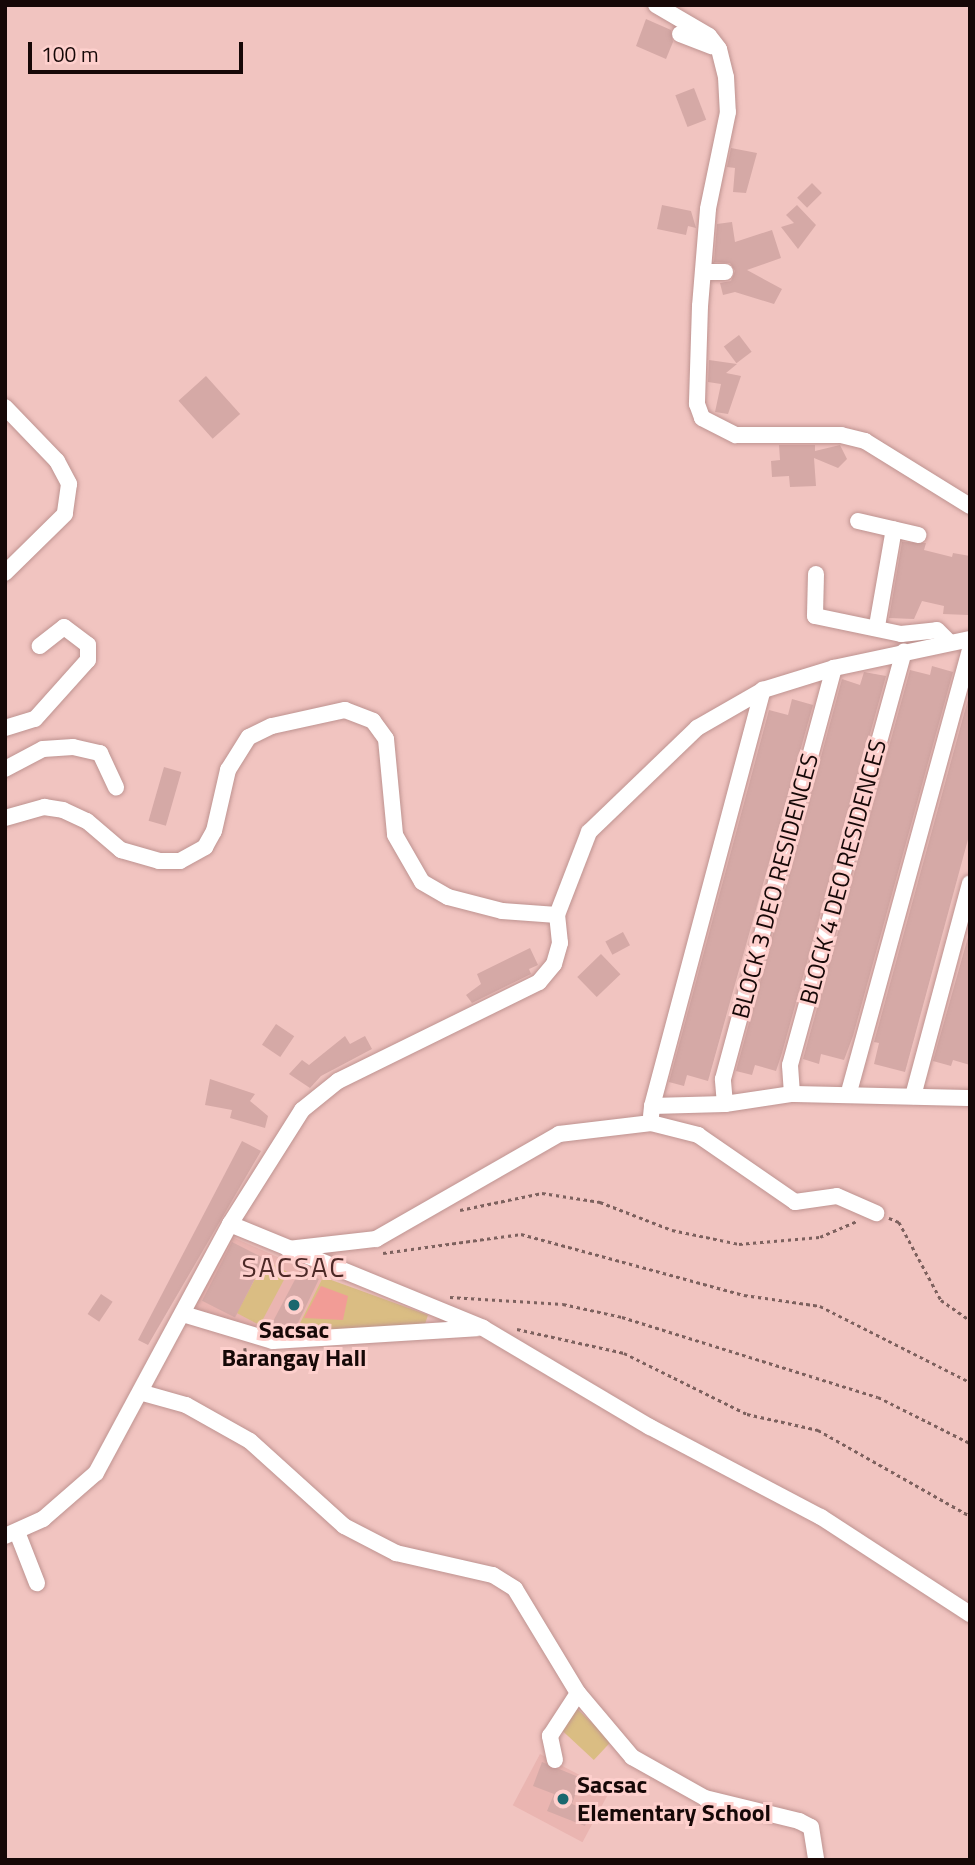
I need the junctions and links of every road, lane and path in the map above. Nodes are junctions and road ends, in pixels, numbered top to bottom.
1 (656, 5) edge
2 (680, 34) dead end
3 (718, 48) junction
4 (712, 192) junction
5 (720, 220) dead end
6 (703, 272) junction
7 (726, 272) dead end
8 (5, 407) edge
9 (970, 506) edge
10 (859, 520) dead end
11 (894, 529) junction
12 (918, 535) dead end
13 (5, 573) edge
14 (816, 574) dead end
15 (877, 626) junction
16 (970, 639) edge
17 (949, 642) junction
18 (40, 646) dead end
19 (904, 650) junction
20 (970, 651) edge
21 (834, 668) junction
22 (763, 690) junction
23 (5, 728) edge
24 (5, 769) edge
25 (116, 788) dead end
26 (5, 818) edge
27 (970, 883) edge
28 (557, 915) junction
29 (849, 1092) junction
30 (968, 1093) edge
31 (792, 1094) junction
32 (913, 1096) junction
33 (725, 1104) junction
34 (652, 1106) junction
35 (651, 1123) junction
36 (452, 1211) dead end
37 (876, 1213) junction
38 (230, 1224) junction
39 (279, 1249) junction
40 (377, 1253) dead end
41 (435, 1297) dead end
42 (183, 1314) junction
43 (970, 1320) edge
44 (509, 1327) dead end
45 (484, 1328) junction
46 (243, 1335) junction
47 (247, 1365) dead end
48 (970, 1382) edge
49 (143, 1394) junction
50 (970, 1443) edge
51 (970, 1516) edge
52 (11, 1534) edge
53 (37, 1583) dead end
54 (970, 1614) edge
55 (578, 1693) junction
56 (555, 1760) dead end
57 (816, 1860) edge

1 - 3 street
2 - 3 street
3 - 4 street
4 - 5 street
4 - 6 street
6 - 7 street
6 - 9 street
8 - 13 street
10 - 11 street
11 - 12 street
11 - 15 street
14 - 15 street
15 - 17 street
16 - 17 street
17 - 19 street
18 - 23 street
19 - 21 street
19 - 31 street, BLOCK 4 DEO RESIDENCES
20 - 29 street
21 - 22 street
21 - 33 street, BLOCK 3 DEO RESIDENCES
22 - 28 street
22 - 34 street
24 - 25 street
26 - 28 street
27 - 32 street
28 - 38 street
29 - 31 street
29 - 32 street
30 - 32 street
31 - 33 street
33 - 34 street
34 - 35 street
35 - 37 street
35 - 39 street
36 - 37 path
37 - 43 path
38 - 39 street
38 - 42 street
39 - 45 street
40 - 48 path
41 - 50 path
42 - 46 street
42 - 49 street
44 - 51 path
45 - 46 street
45 - 54 street
46 - 47 path
49 - 52 street
49 - 55 street
52 - 53 street
55 - 56 street
55 - 57 street

